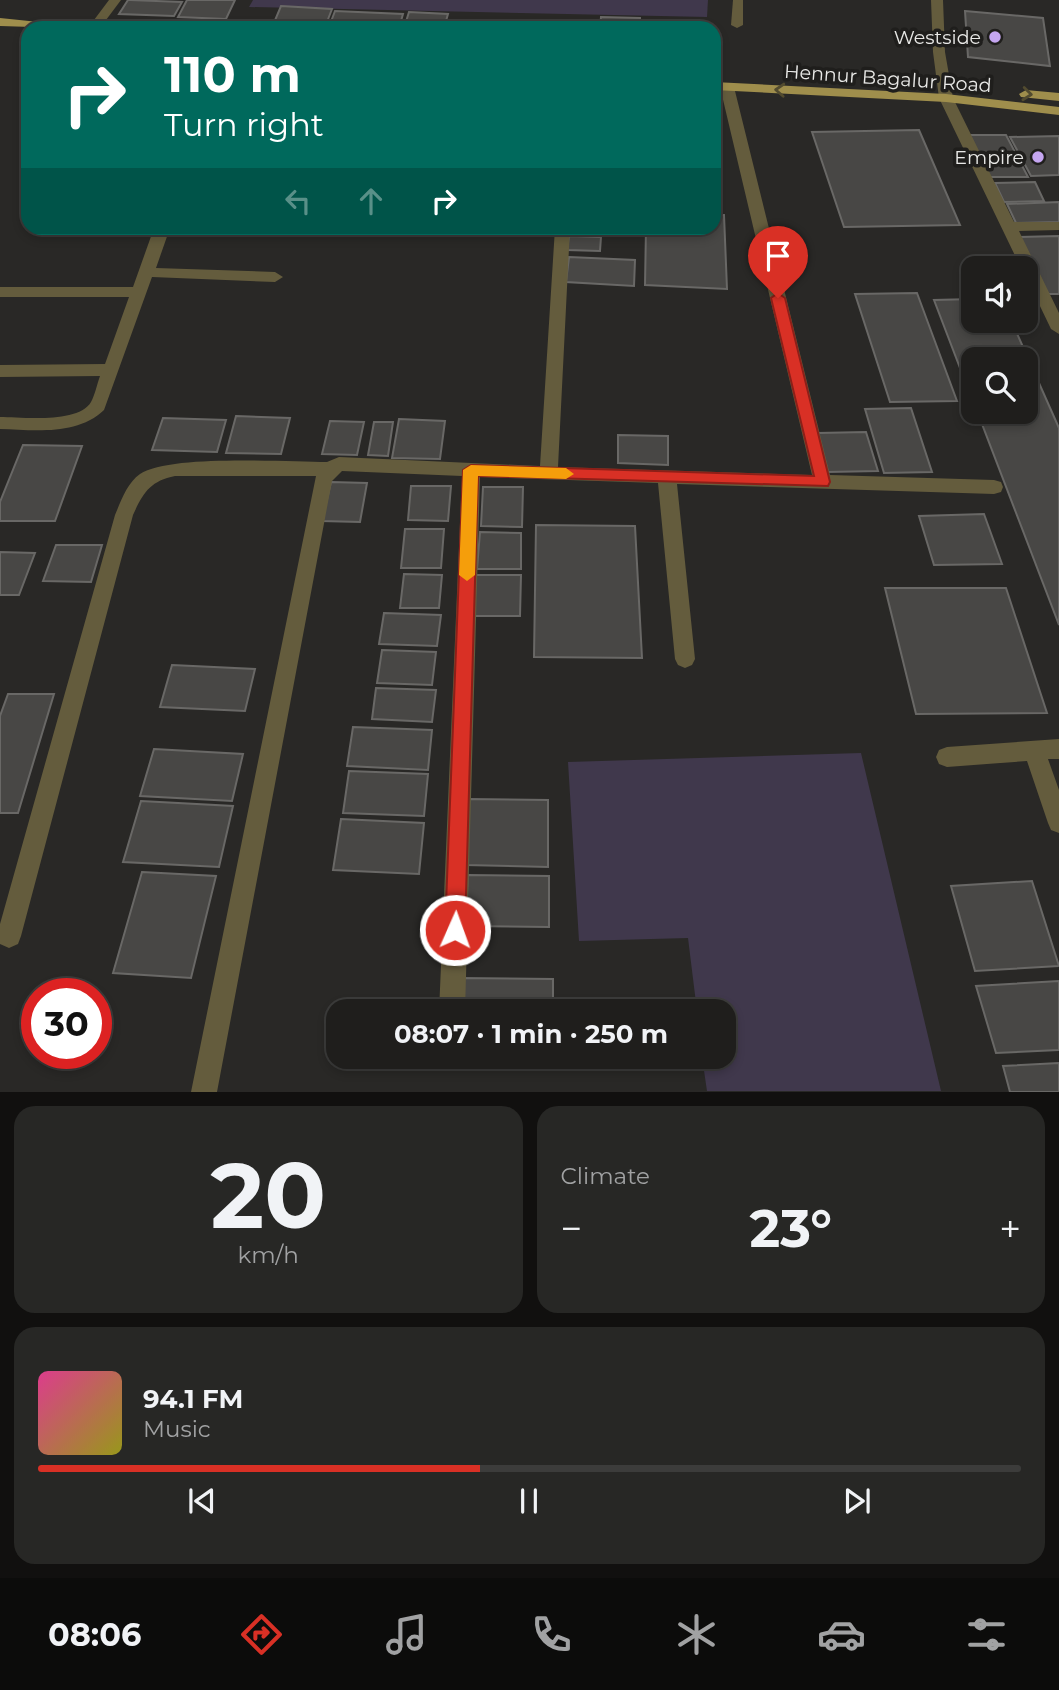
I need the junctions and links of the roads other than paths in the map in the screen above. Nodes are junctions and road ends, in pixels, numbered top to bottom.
1 (115, 0) edge
2 (738, 0) edge
3 (937, 0) edge
4 (99, 21) edge
5 (0, 22) edge
6 (21, 24) edge
7 (737, 24) dead end
8 (721, 74) edge
9 (721, 87) edge
10 (944, 92) junction
11 (1059, 97) edge
12 (1059, 111) edge
13 (1059, 226) edge
14 (1010, 227) junction
15 (159, 235) edge
16 (562, 235) edge
17 (144, 272) junction
18 (275, 277) dead end
19 (0, 292) edge
20 (137, 292) junction
21 (1059, 329) edge
22 (110, 370) junction
23 (0, 371) edge
24 (0, 423) edge
25 (330, 469) junction
26 (471, 470) junction
27 (549, 473) junction
28 (667, 477) junction
29 (823, 482) junction
30 (994, 487) dead end
31 (685, 659) dead end
32 (1059, 749) edge
33 (1034, 750) junction
34 (947, 757) dead end
35 (1059, 823) edge
36 (9, 936) dead end
37 (452, 999) edge
38 (204, 1091) edge

1 - 4 street
2 - 7 lane
3 - 10 street
5 - 6 main road
8 - 10 main road, Hennur Bagalur Road
10 -> 9 main road, Hennur Bagalur Road
9 - 29 street
10 -> 11 main road, Hennur Bagalur Road
10 - 12 main road, Hennur Bagalur Road
10 - 14 street
13 - 14 street
14 - 21 street
15 - 17 street
16 - 27 street
17 - 18 street
17 - 20 street
19 - 20 street
20 - 22 street
22 - 23 street
22 - 24 street
25 - 26 street
25 - 36 street
25 - 38 street
26 - 27 street
26 - 37 street
27 - 28 street
28 - 29 street
28 - 31 street
29 - 30 street
32 - 33 street
33 - 34 street
33 - 35 street

